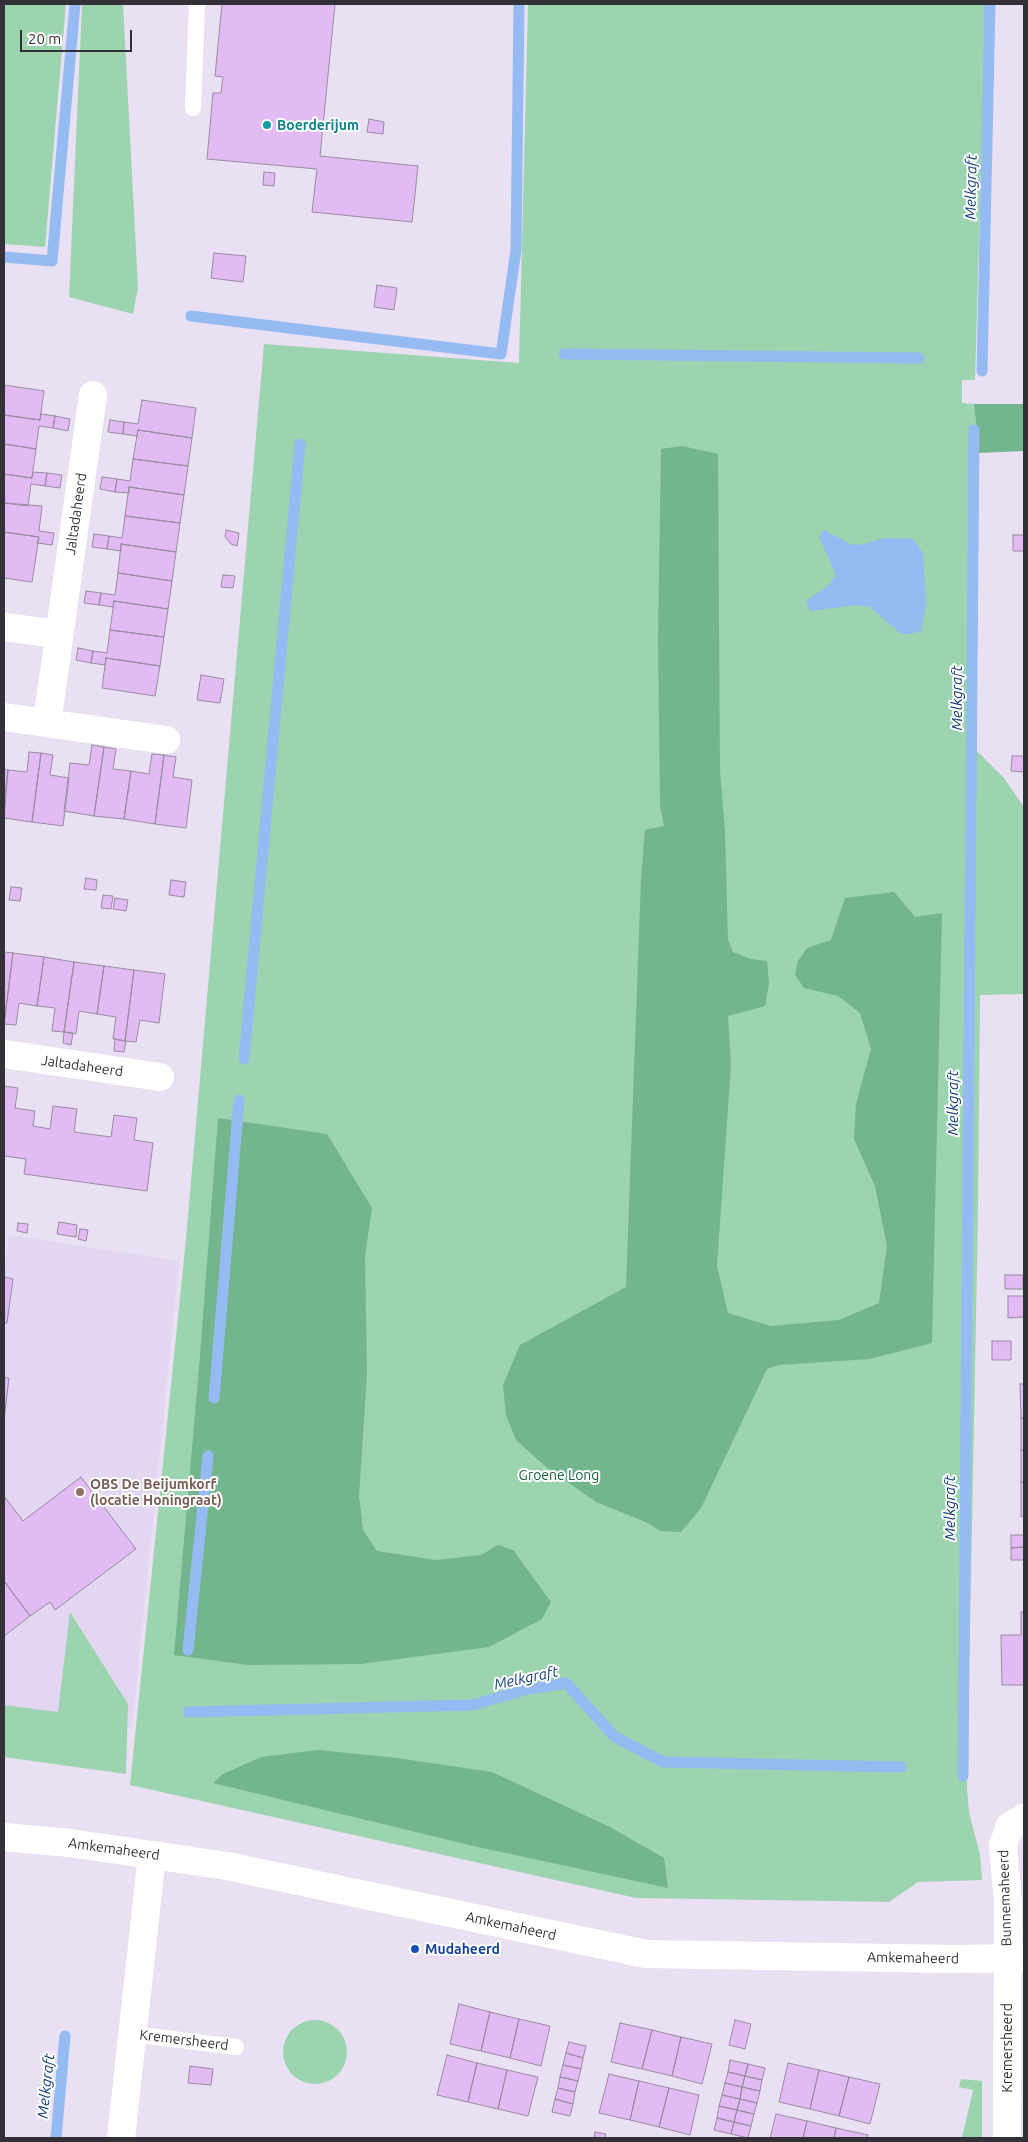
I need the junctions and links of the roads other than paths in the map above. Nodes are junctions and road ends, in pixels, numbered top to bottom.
1 (197, 4) edge
2 (193, 108) dead end
3 (93, 395) dead end
4 (4, 627) edge
5 (59, 634) junction
6 (4, 717) edge
7 (47, 723) junction
8 (166, 740) dead end
9 (4, 1054) edge
10 (160, 1077) dead end
11 (1024, 1818) edge
12 (4, 1837) edge
13 (152, 1855) junction
14 (1016, 1958) edge
15 (133, 2034) junction
16 (236, 2047) dead end
17 (121, 2138) edge
18 (1007, 2138) edge

1 - 2 lane
3 - 5 street, Jaltadaheerd
4 - 5 street
5 - 7 street, Jaltadaheerd
6 - 7 street
7 - 8 street
9 - 10 street, Jaltadaheerd
11 - 14 street, Bunnemaheerd
12 - 13 street, Amkemaheerd
13 - 14 street, Amkemaheerd
13 - 15 street
14 - 18 street, Kremersheerd
15 - 16 lane, Kremersheerd
15 - 17 street

